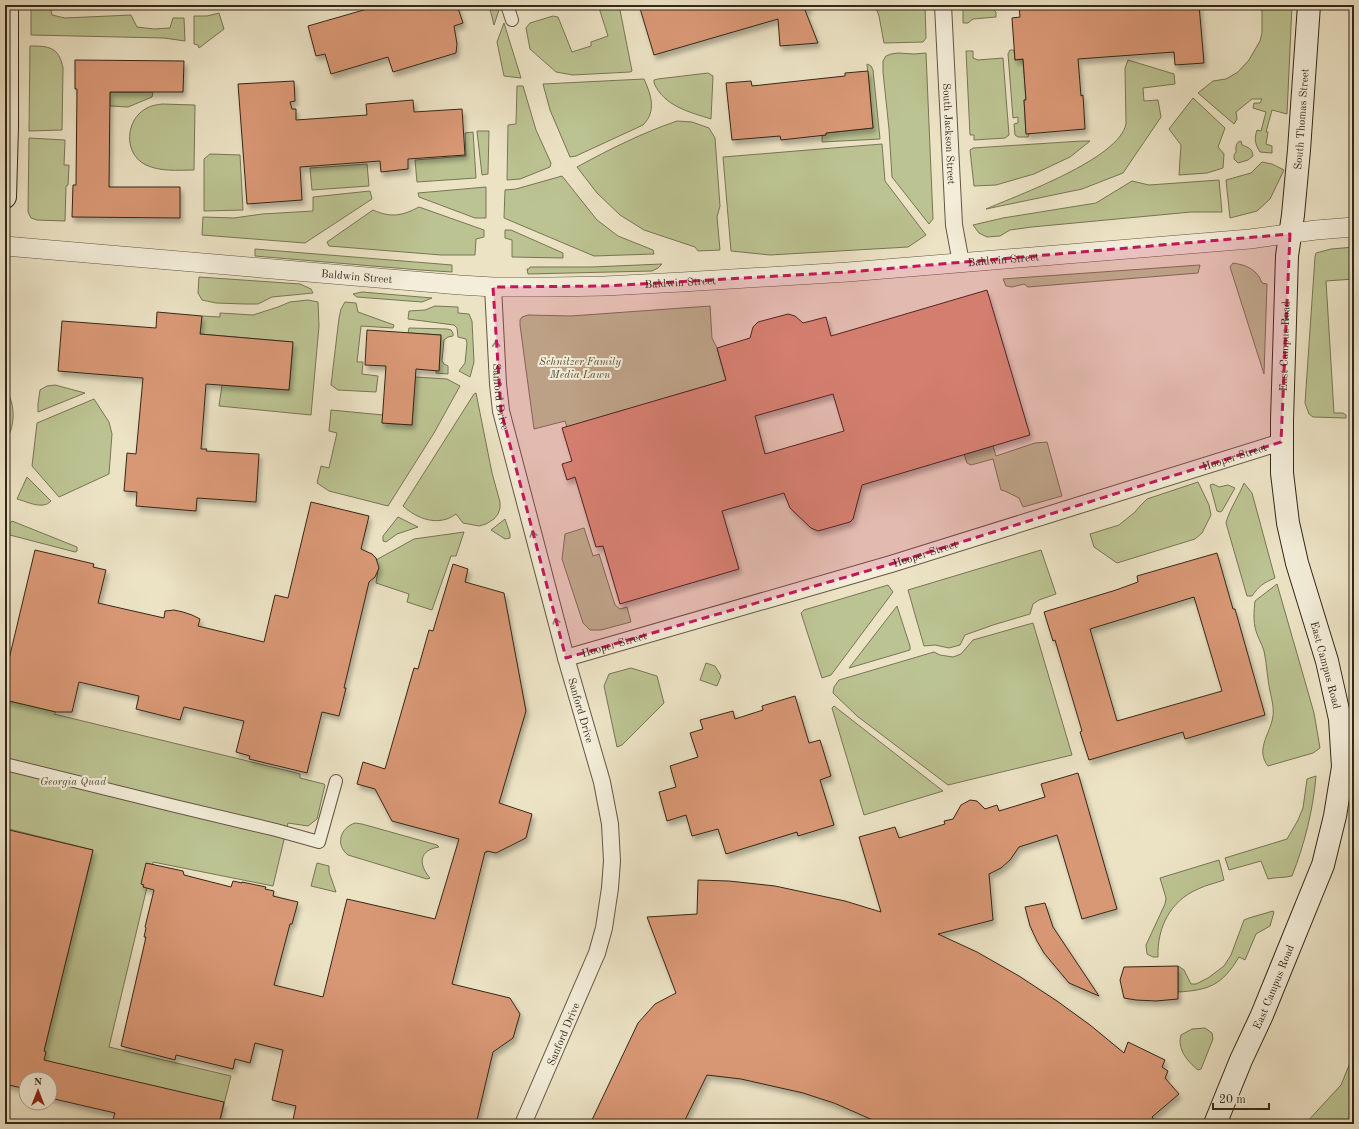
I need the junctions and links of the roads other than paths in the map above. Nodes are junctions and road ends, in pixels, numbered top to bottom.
1 (7, 5) edge
2 (507, 5) edge
3 (943, 5) edge
4 (1309, 5) edge
5 (512, 20) dead end
6 (5, 197) edge
7 (1354, 228) edge
8 (1290, 234) junction
9 (5, 246) edge
10 (961, 263) junction
11 (493, 287) junction
12 (1281, 442) junction
13 (566, 658) junction
14 (5, 764) edge
15 (336, 781) dead end
16 (523, 1124) edge
17 (1215, 1124) edge

1 - 6 main road
2 - 5 street
3 - 10 street, South Jackson Street
4 - 8 main road, South Thomas Street
7 - 8 street, Baldwin Street
8 - 10 street, Baldwin Street
8 - 12 main road, East Campus Road
9 - 11 street, Baldwin Street
10 - 11 street, Baldwin Street
13 -> 11 street, Sanford Drive
12 - 13 street, Hooper Street
12 - 17 main road, East Campus Road
13 - 16 street, Sanford Drive
14 - 15 street

